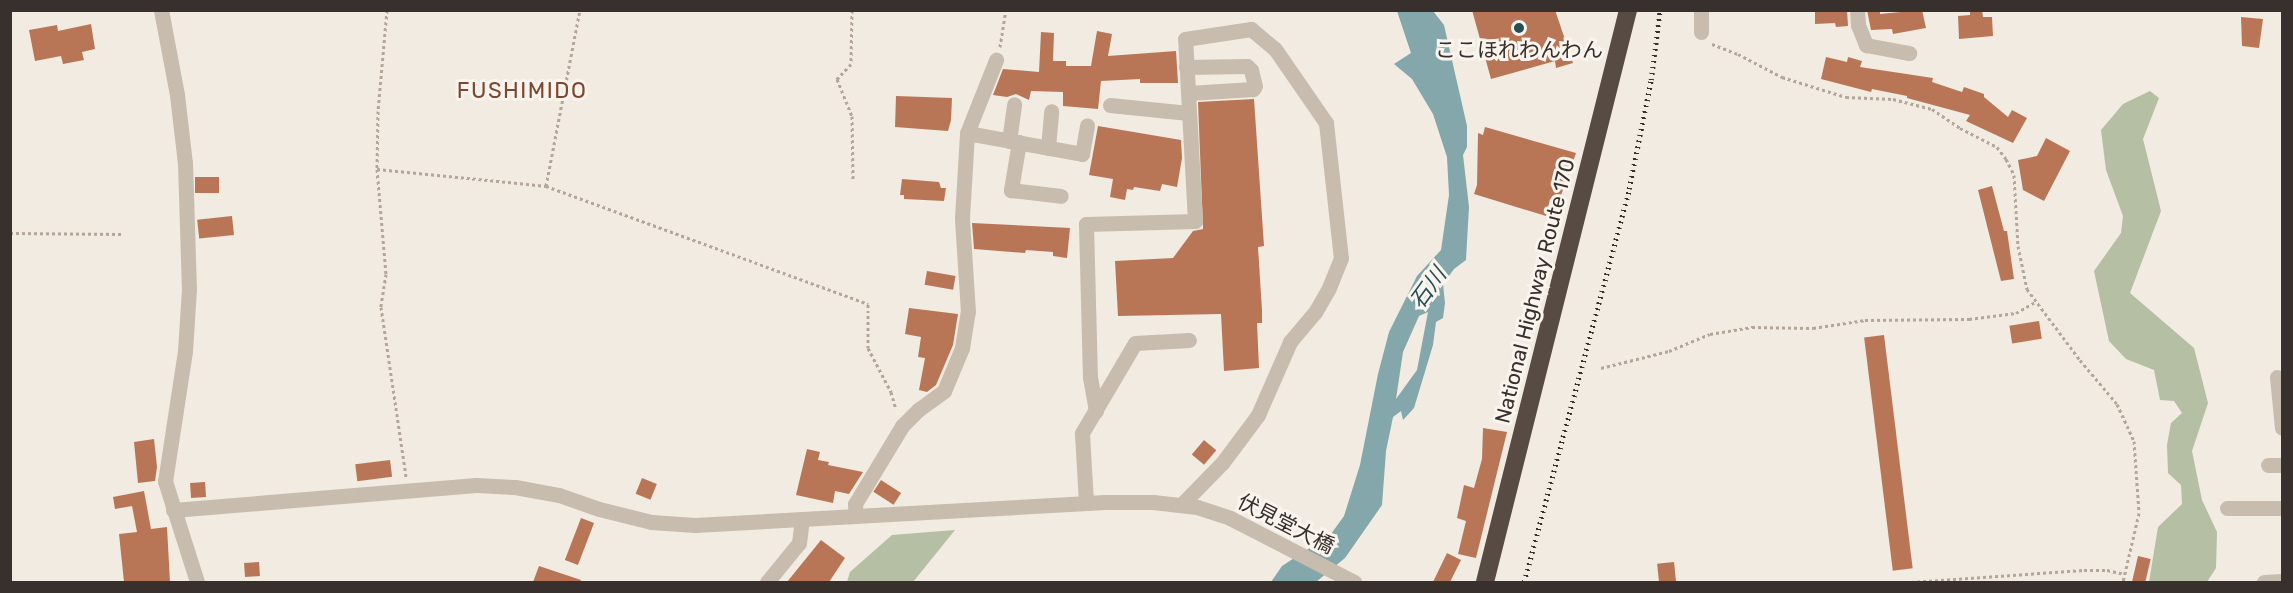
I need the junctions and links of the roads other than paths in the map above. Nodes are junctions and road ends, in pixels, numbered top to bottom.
1 (161, 10) edge
2 (1628, 10) edge
3 (1701, 10) edge
4 (1857, 10) edge
5 (1701, 32) road end
6 (1909, 53) dead end
7 (996, 60) road end
8 (1186, 68) junction
9 (1188, 93) junction
10 (1014, 104) dead end
11 (1110, 105) dead end
12 (1051, 111) dead end
13 (1189, 113) junction
14 (1087, 125) dead end
15 (967, 133) junction
16 (1014, 142) junction
17 (1047, 148) junction
18 (1061, 196) dead end
19 (1189, 340) dead end
20 (2280, 386) edge
21 (1096, 411) junction
22 (2283, 428) edge
23 (1086, 503) junction
24 (1189, 506) junction
25 (2283, 507) edge
26 (2227, 508) dead end
27 (172, 510) junction
28 (856, 516) junction
29 (802, 519) junction
30 (2283, 581) edge
31 (197, 582) edge
32 (767, 582) edge
33 (1354, 582) edge
34 (1485, 582) edge
35 (2264, 582) edge

1 - 27 street
2 - 34 highway, National Highway Route 170
3 - 5 street
4 - 6 street
7 - 15 street
8 - 9 street
8 - 9 street
8 - 24 street
9 - 13 street
10 - 16 street
11 - 13 street
12 - 17 street
13 - 21 street
14 - 17 street
15 - 16 street
15 - 28 street
16 - 17 street
16 - 18 street
19 - 21 street
20 - 22 street
21 - 23 street
23 - 24 street, 伏見堂大橋
23 - 28 street, 伏見堂大橋
24 - 33 street, 伏見堂大橋
25 - 26 street
27 - 29 street, 伏見堂大橋
27 - 31 street
28 - 29 street, 伏見堂大橋
29 - 32 street
30 - 35 street

